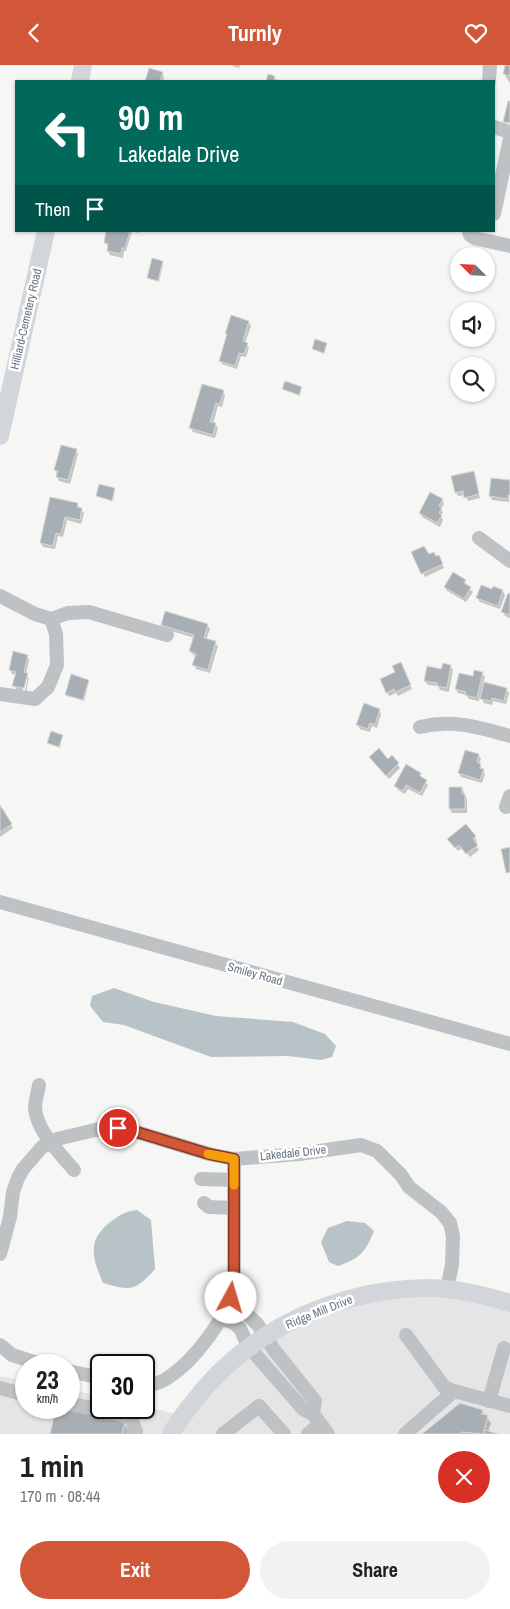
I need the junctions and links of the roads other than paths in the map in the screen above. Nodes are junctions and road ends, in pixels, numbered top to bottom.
1 (83, 65) edge
2 (80, 80) edge
3 (495, 127) edge
4 (510, 132) edge
5 (510, 138) edge
6 (495, 209) edge
7 (46, 232) edge
8 (469, 232) edge
9 (489, 236) edge
10 (510, 246) edge
11 (0, 436) edge
12 (479, 539) dead end
13 (510, 561) edge
14 (0, 596) edge
15 (51, 619) junction
16 (166, 635) dead end
17 (0, 694) edge
18 (420, 727) dead end
19 (510, 736) edge
20 (0, 903) edge
21 (510, 1044) edge
22 (39, 1085) dead end
23 (51, 1141) junction
24 (234, 1159) junction
25 (74, 1170) dead end
26 (201, 1179) dead end
27 (234, 1180) junction
28 (206, 1208) dead end
29 (234, 1208) junction
30 (0, 1254) edge
31 (447, 1289) junction
32 (231, 1298) junction
33 (510, 1303) edge
34 (250, 1316) junction
35 (221, 1319) junction
36 (240, 1328) junction
37 (265, 1335) junction
38 (406, 1335) dead end
39 (0, 1345) edge
40 (248, 1347) junction
41 (504, 1348) dead end
42 (15, 1356) edge
43 (155, 1384) edge
44 (0, 1389) edge
45 (454, 1391) junction
46 (15, 1392) edge
47 (489, 1401) junction
48 (80, 1406) edge
49 (510, 1406) edge
50 (321, 1424) edge
51 (278, 1432) edge
52 (134, 1434) edge
53 (171, 1434) edge
54 (223, 1434) edge
55 (308, 1434) edge
56 (405, 1434) edge

1 - 2 main road
3 - 4 street
5 - 6 street
7 - 11 main road, Hilliard-Cemetery Road
8 - 9 street
9 - 10 street
12 - 13 street
14 - 15 street
15 - 16 street
15 - 17 street
18 - 19 street
20 - 21 street, Smiley Road
22 - 23 street
23 - 24 street, Lakedale Drive
23 - 25 street
23 - 30 street, Lakedale Drive
24 - 27 street
24 - 31 street, Lakedale Drive
26 - 27 street
27 - 29 street
28 - 29 street
29 - 32 street
31 - 33 main road, Ridge Mill Drive
31 - 37 main road, Ridge Mill Drive
32 - 34 street
32 - 35 street
34 - 36 street
34 - 37 street
35 - 36 street
35 - 43 street
36 - 40 street
37 - 40 main road, Ridge Mill Drive
37 - 50 street
38 - 45 street
39 - 42 street
40 - 50 street
40 - 53 main road, Ridge Mill Drive
41 - 47 street
44 - 46 street
45 - 47 street
45 - 56 street
47 - 49 street
48 - 52 street
50 - 55 street
51 - 54 street

